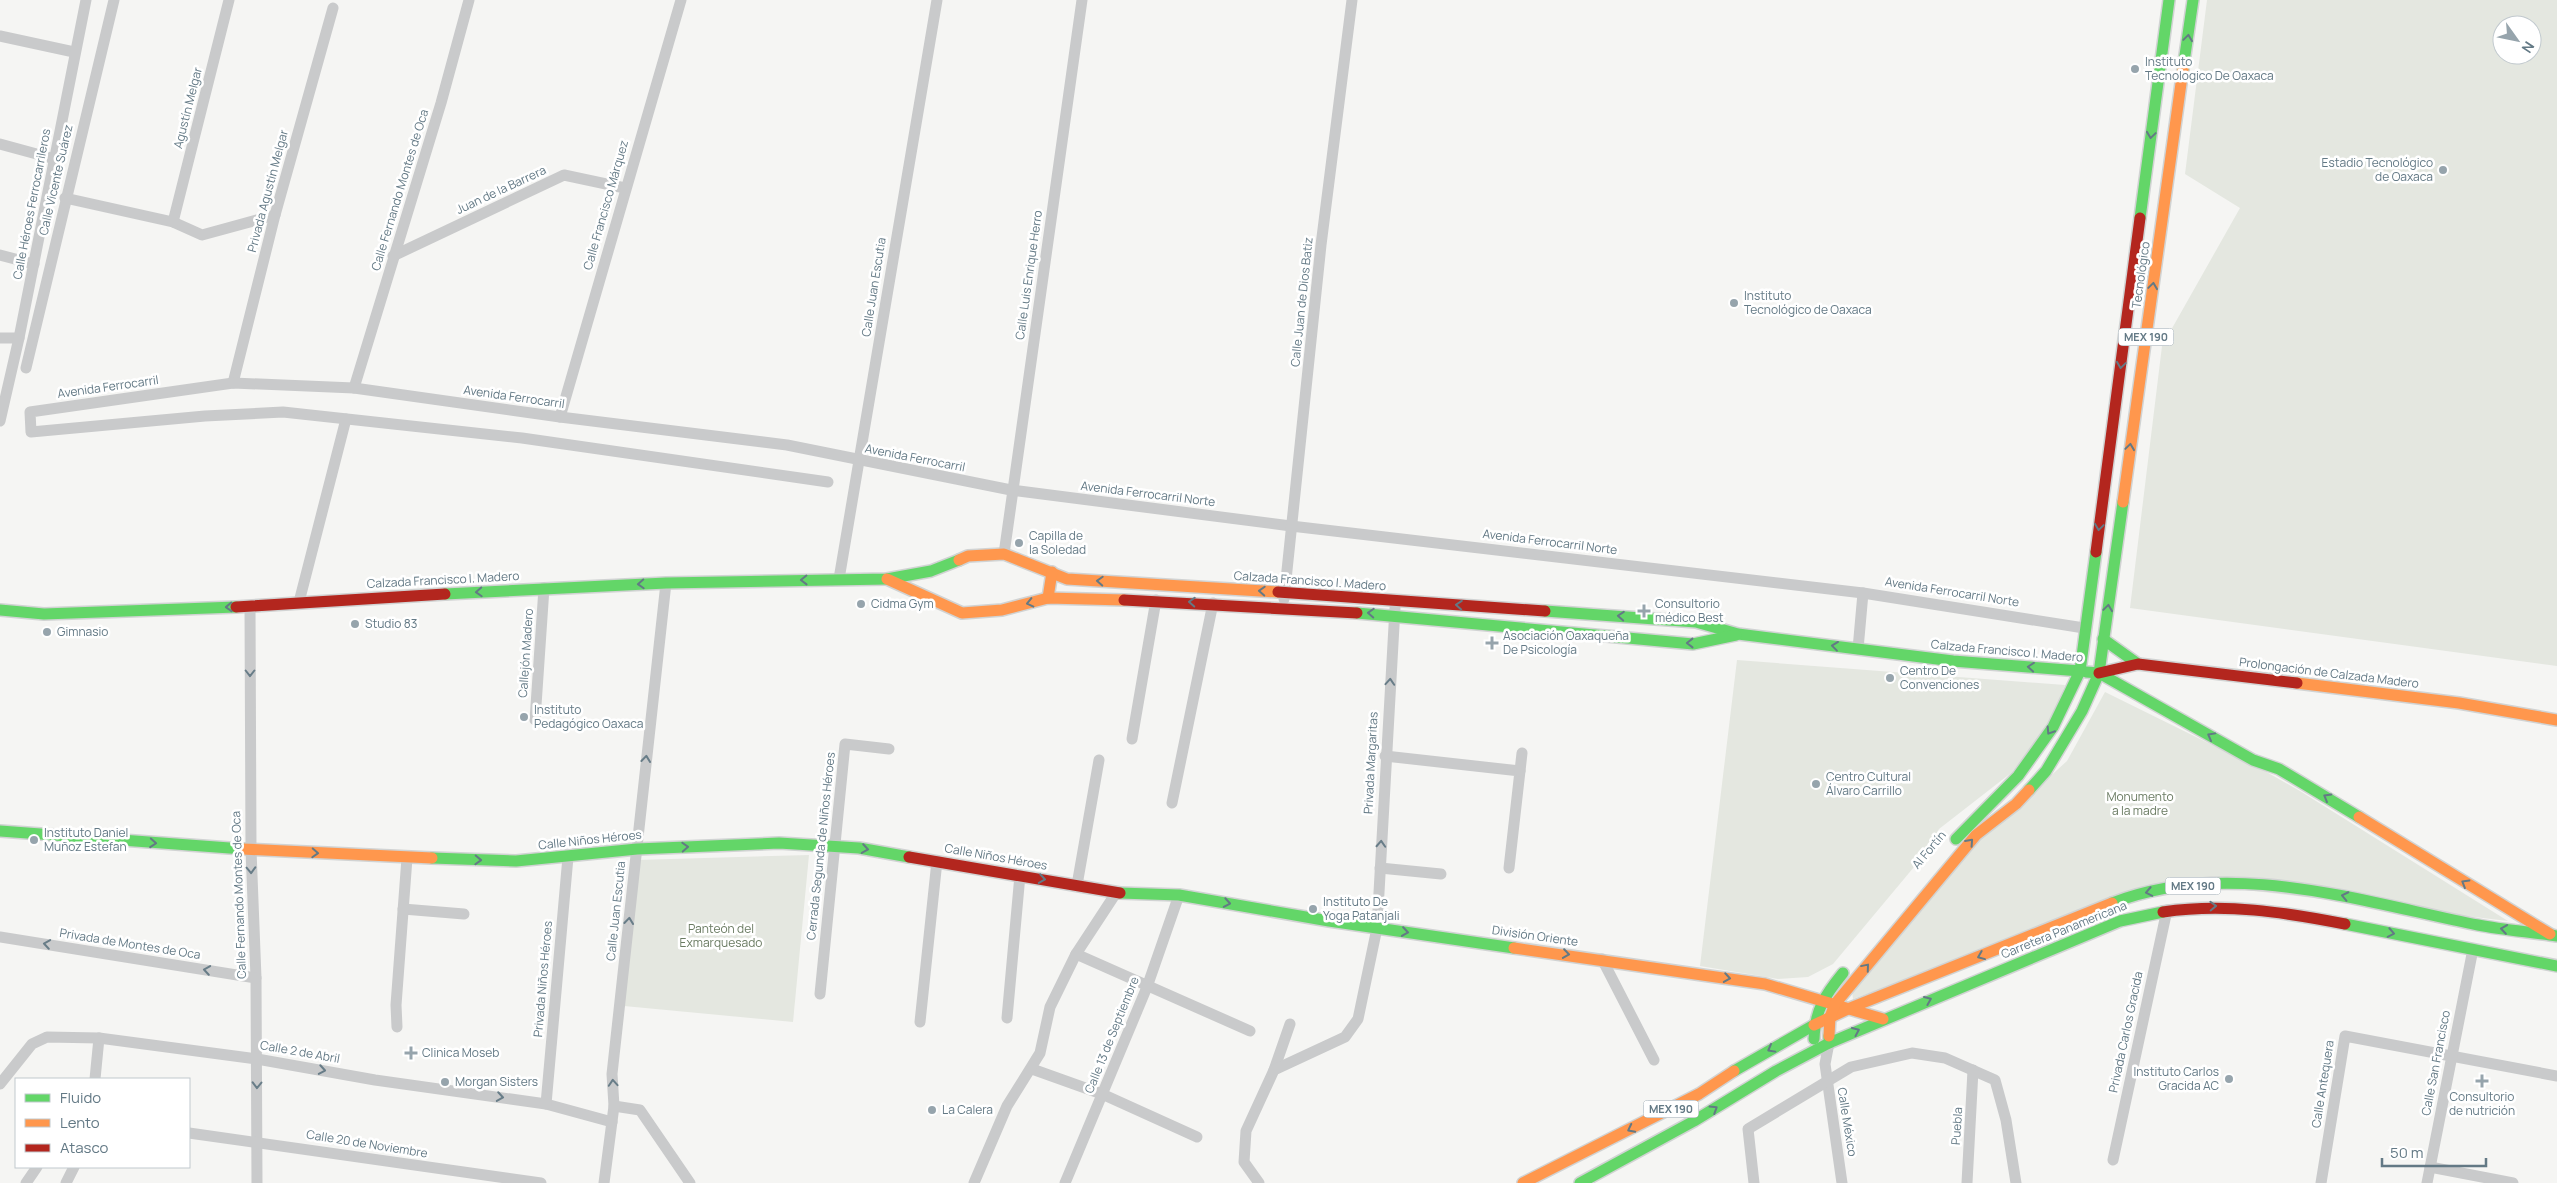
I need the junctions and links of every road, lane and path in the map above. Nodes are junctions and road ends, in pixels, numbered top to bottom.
1 (86, 0) edge
2 (114, 0) edge
3 (229, 0) edge
4 (470, 0) edge
5 (681, 0) edge
6 (936, 0) edge
7 (1082, 0) edge
8 (1352, 0) edge
9 (2170, 0) edge
10 (2193, 0) edge
11 (333, 8) dead end
12 (0, 36) edge
13 (74, 52) junction
14 (2155, 108) junction
15 (2178, 110) junction
16 (0, 144) edge
17 (55, 159) junction
18 (625, 188) junction
19 (65, 198) junction
20 (275, 215) junction
21 (173, 222) junction
22 (0, 255) edge
23 (393, 256) junction
24 (34, 264) junction
25 (0, 338) edge
26 (19, 338) junction
27 (26, 368) dead end
28 (233, 383) junction
29 (354, 388) junction
30 (2116, 402) junction
31 (2136, 404) junction
32 (1, 416) edge
33 (560, 417) junction
34 (346, 419) junction
35 (860, 461) junction
36 (828, 482) dead end
37 (1011, 490) junction
38 (1291, 526) junction
39 (1004, 554) junction
40 (1052, 572) junction
41 (839, 579) junction
42 (887, 579) junction
43 (666, 583) junction
44 (544, 588) junction
45 (1284, 592) junction
46 (1863, 592) junction
47 (1048, 598) junction
48 (1156, 600) junction
49 (1395, 600) junction
50 (300, 602) junction
51 (1213, 603) junction
52 (250, 606) junction
53 (1283, 608) junction
54 (0, 610) edge
55 (1394, 615) junction
56 (2084, 628) junction
57 (1738, 634) junction
58 (2103, 639) junction
59 (1858, 649) junction
60 (2138, 664) junction
61 (2080, 671) junction
62 (2099, 674) junction
63 (536, 720) dead end
64 (2557, 720) edge
65 (1132, 739) dead end
66 (889, 749) dead end
67 (1522, 753) dead end
68 (1385, 756) junction
69 (1100, 760) dead end
70 (1520, 771) junction
71 (1172, 803) dead end
72 (0, 831) edge
73 (1950, 845) dead end
74 (833, 846) junction
75 (637, 849) junction
76 (251, 850) junction
77 (568, 857) junction
78 (407, 858) junction
79 (938, 861) junction
80 (1380, 868) junction
81 (1509, 868) dead end
82 (1441, 874) dead end
83 (1020, 875) junction
84 (1077, 885) junction
85 (1116, 893) junction
86 (1179, 895) junction
87 (404, 909) junction
88 (2167, 910) junction
89 (464, 914) dead end
90 (1377, 928) junction
91 (0, 936) edge
92 (2555, 936) edge
93 (2473, 949) junction
94 (1076, 954) junction
95 (1602, 959) junction
96 (1852, 964) dead end
97 (2557, 966) edge
98 (256, 978) junction
99 (1147, 987) junction
100 (820, 994) dead end
101 (1821, 1000) junction
102 (1835, 1004) junction
103 (1850, 1008) junction
104 (1830, 1017) junction
105 (1007, 1018) dead end
106 (1883, 1019) junction
107 (920, 1022) dead end
108 (1290, 1024) dead end
109 (1814, 1025) junction
110 (397, 1027) dead end
111 (1250, 1031) dead end
112 (99, 1038) junction
113 (1829, 1043) junction
114 (1814, 1050) junction
115 (2451, 1056) junction
116 (257, 1059) junction
117 (1654, 1060) dead end
118 (1825, 1064) junction
119 (1032, 1069) junction
120 (1274, 1070) junction
121 (1973, 1070) junction
122 (2557, 1076) edge
123 (95, 1078) edge
124 (1826, 1080) junction
125 (0, 1084) edge
126 (1102, 1094) junction
127 (546, 1104) junction
128 (614, 1106) junction
129 (612, 1122) junction
130 (190, 1133) edge
131 (1197, 1137) dead end
132 (256, 1141) junction
133 (2113, 1160) dead end
134 (2430, 1167) junction
135 (35, 1168) edge
136 (74, 1168) edge
137 (1254, 1180) edge
138 (1583, 1182) edge
139 (26, 1183) edge
140 (66, 1183) edge
141 (257, 1183) edge
142 (542, 1183) edge
143 (604, 1183) edge
144 (690, 1183) edge
145 (974, 1183) edge
146 (1065, 1183) edge
147 (1523, 1183) edge
148 (1754, 1183) edge
149 (1842, 1183) edge
150 (1967, 1183) edge
151 (2016, 1183) edge
152 (2321, 1183) edge
153 (2427, 1183) edge
154 (2513, 1183) edge

1 - 13 street, Calle Héroes Ferrocarrileros
2 - 19 street, Calle Vicente Suárez
3 - 21 street, Agustín Melgar
4 - 23 street, Calle Fernando Montes de Oca
5 - 18 street, Calle Francisco Márquez
6 - 35 street, Calle Juan Escutia
7 - 37 street, Calle Luis Enrique Herro
8 - 38 street, Calle Juan de Dios Batiz
9 - 14 main road, Tecnológico / MEX 190
15 -> 10 main road, Tecnológico / MEX 190
11 - 20 street, Privada Agustín Melgar
12 - 13 street
13 - 17 street, Calle Héroes Ferrocarrileros
14 - 15 main road
14 -> 30 main road, Tecnológico / MEX 190
31 -> 15 main road, Tecnológico / MEX 190
16 - 17 street
17 - 24 street, Calle Héroes Ferrocarrileros
18 - 23 street, Juan de la Barrera
18 - 33 street, Calle Francisco Márquez
19 - 21 street
19 - 27 street, Calle Vicente Suárez
20 - 21 street
20 - 28 street, Privada Agustín Melgar
22 - 24 street
23 - 29 street, Calle Fernando Montes de Oca
24 - 26 street, Calle Héroes Ferrocarrileros
25 - 26 street
26 - 32 street, Calle Héroes Ferrocarrileros
28 - 29 street, Avenida Ferrocarril
28 - 34 street, Avenida Ferrocarril
29 - 33 street, Avenida Ferrocarril
30 - 31 main road
30 -> 56 main road, Tecnológico / MEX 190
58 -> 31 main road, Tecnológico / MEX 190
33 - 35 street, Avenida Ferrocarril
34 - 36 street
34 - 50 street
35 - 37 street, Avenida Ferrocarril
35 - 41 street, Calle Juan Escutia
37 - 38 street, Avenida Ferrocarril Norte
37 - 39 street, Calle Luis Enrique Herro
38 - 45 street, Calle Juan de Dios Batiz
38 - 46 street, Avenida Ferrocarril Norte
39 - 40 main road, Calzada Francisco I. Madero
39 - 42 main road, Calzada Francisco I. Madero
45 -> 40 main road, Calzada Francisco I. Madero
40 - 47 main road
41 - 42 main road, Calzada Francisco I. Madero
41 -> 43 main road, Calzada Francisco I. Madero
47 -> 42 main road, Calzada Francisco I. Madero
43 -> 44 main road, Calzada Francisco I. Madero
75 -> 43 street, Calle Juan Escutia
44 -> 50 main road, Calzada Francisco I. Madero
44 - 63 street, Callejón Madero
45 - 49 main road, Calzada Francisco I. Madero
45 - 53 street, Calle Juan de Dios Batiz
46 - 56 street, Avenida Ferrocarril Norte
46 - 59 street
47 - 48 main road, Calzada Francisco I. Madero
51 -> 48 main road, Calzada Francisco I. Madero
48 - 65 street
49 - 55 street, Privada Margaritas
57 -> 49 main road, Calzada Francisco I. Madero
50 - 52 main road, Calzada Francisco I. Madero
51 - 53 main road, Calzada Francisco I. Madero
51 - 71 street
52 -> 54 main road, Calzada Francisco I. Madero
52 -> 76 street, Calle Fernando Montes de Oca
55 -> 53 main road, Calzada Francisco I. Madero
57 -> 55 main road, Calzada Francisco I. Madero
68 -> 55 street, Privada Margaritas
56 - 61 main road, Tecnológico / MEX 190
59 -> 57 main road, Calzada Francisco I. Madero
58 - 60 main road
58 - 62 main road, Tecnológico / MEX 190
61 -> 59 main road, Calzada Francisco I. Madero
60 - 62 main road, Prolongación de Calzada Madero
60 - 64 main road, Prolongación de Calzada Madero
61 - 62 main road, Calzada Francisco I. Madero
61 -> 73 main road, Al Fortín / MEX 190
92 -> 62 main road, Calzada Francisco I. Madero / MEX 190
102 -> 62 main road, Al Fortín / MEX 190
66 - 74 street, Cerrada Segunda de Niños Héroes
67 - 70 street
68 - 70 street
80 -> 68 street, Privada Margaritas
69 - 84 street
70 - 81 street
72 -> 76 main road, Calle Niños Héroes
75 -> 74 main road, Calle Niños Héroes
74 -> 79 main road, Calle Niños Héroes
74 - 100 street, Cerrada Segunda de Niños Héroes
75 - 77 main road, Calle Niños Héroes
128 -> 75 street, Calle Juan Escutia
76 -> 78 main road, Calle Niños Héroes
76 -> 98 street, Calle Fernando Montes de Oca
78 -> 77 main road, Calle Niños Héroes
77 - 127 street, Privada Niños Héroes
78 - 87 street
79 - 83 main road, Calle Niños Héroes
79 - 107 street
80 - 82 street
80 - 90 street, Privada Margaritas
83 -> 84 main road, Calle Niños Héroes
83 - 105 street
84 - 85 main road, Calle Niños Héroes
85 - 86 main road, Calle Niños Héroes
85 - 94 street
86 -> 90 main road, División Oriente
86 - 99 street, Calle 13 de Septiembre
87 - 89 street
87 - 110 street
88 -> 93 main road, Carretera Panamericana / MEX 190
106 -> 88 main road, Carretera Panamericana / MEX 190
88 - 133 street, Privada Carlos Gracida
90 -> 95 main road, División Oriente
90 - 120 street, Privada Margaritas
98 -> 91 street, Privada de Montes de Oca
92 -> 103 main road, Carretera Panamericana / MEX 190
93 - 97 main road, Carretera Panamericana / MEX 190
93 - 115 street, Calle San Francisco
94 - 99 street
94 - 119 street
95 -> 101 main road, División Oriente
95 - 117 street
96 - 101 main road
98 - 116 street, Calle Fernando Montes de Oca
99 - 111 street
99 - 126 street, Calle 13 de Septiembre
101 - 102 main road, División Oriente
101 - 109 main road
102 - 103 main road, División Oriente
102 - 104 main road, Al Fortín / MEX 190
103 - 104 main road, Carretera Panamericana / MEX 190
103 - 106 main road, División Oriente
104 - 109 main road, MEX 190
104 - 113 main road, Al Fortín / MEX 190
113 -> 106 main road, Carretera Panamericana / MEX 190
108 - 120 street
109 - 114 main road
109 -> 147 main road, MEX 190
112 - 116 street, Calle 2 de Abril
112 - 123 street
112 - 125 street, Calle 2 de Abril
113 - 114 main road, MEX 190
113 - 118 street, Calle México
114 - 118 street
138 -> 114 main road, MEX 190
115 - 122 street
115 - 134 street, Calle San Francisco
115 - 152 street, Calle Antequera
116 -> 127 street, Calle 2 de Abril
116 -> 132 street, Calle Fernando Montes de Oca
118 - 124 street, Calle México
119 - 126 street
119 - 145 street
120 - 137 street
121 - 124 street
121 - 150 street, Puebla
121 - 151 street
124 - 148 street
124 - 149 street, Calle México
126 - 131 street
126 - 146 street, Calle 13 de Septiembre
127 - 129 street, Calle 2 de Abril
128 - 129 street, Calle Juan Escutia
128 - 144 street
129 - 143 street, Calle Juan Escutia
130 - 132 street, Calle 20 de Noviembre
132 - 141 street, Calle Fernando Montes de Oca
132 - 142 street, Calle 20 de Noviembre
134 - 153 street, Calle San Francisco
134 - 154 street
135 - 139 street
136 - 140 street

